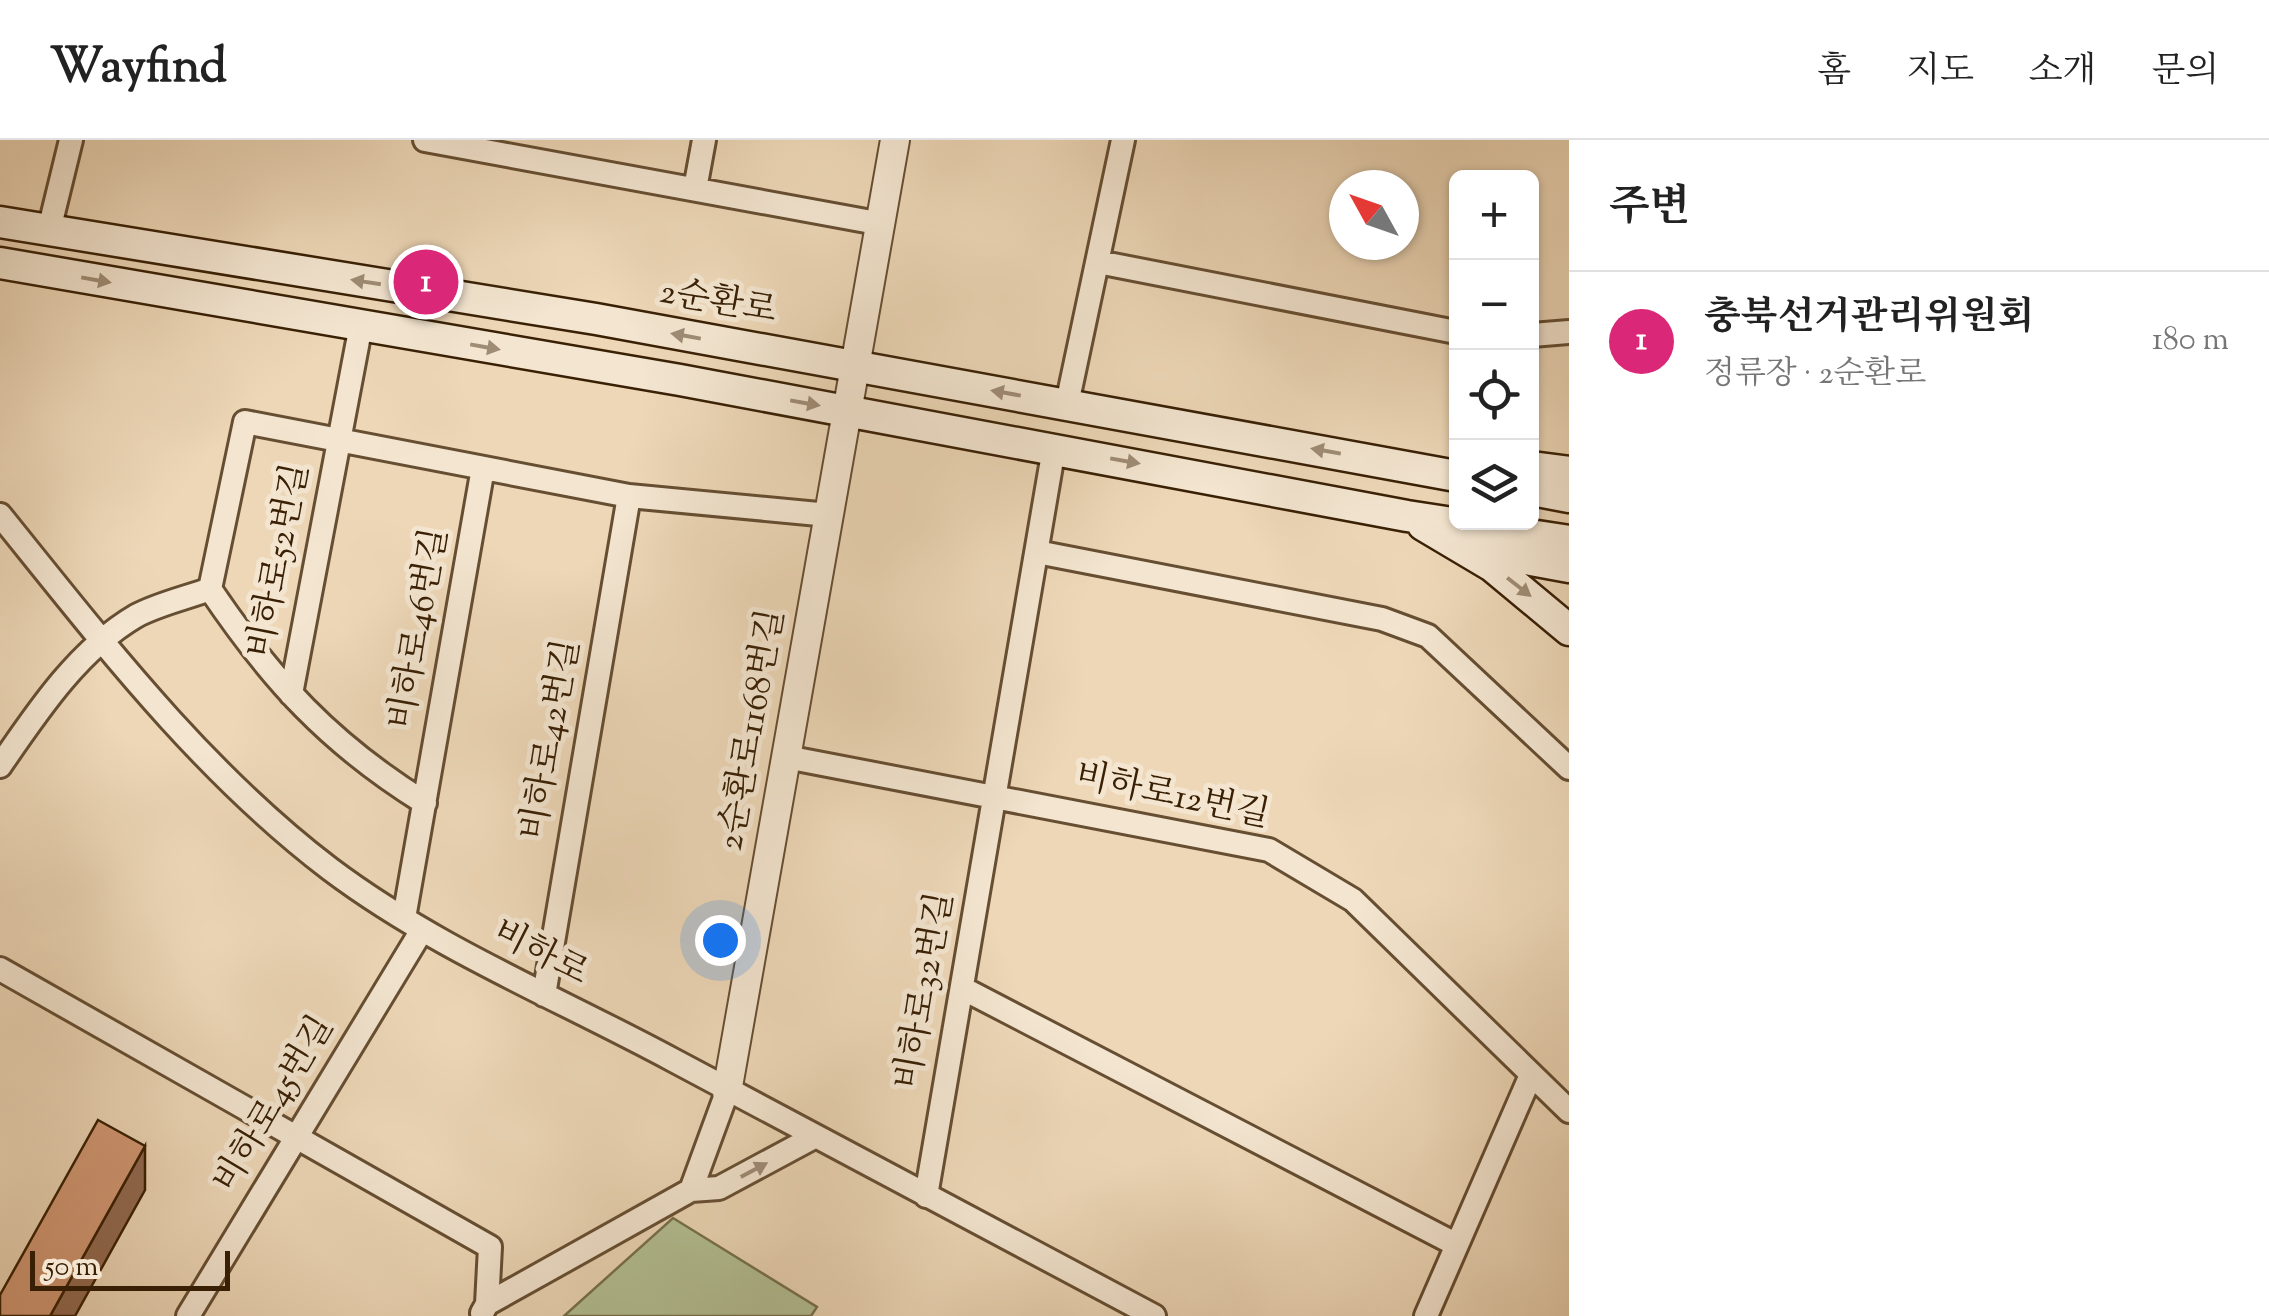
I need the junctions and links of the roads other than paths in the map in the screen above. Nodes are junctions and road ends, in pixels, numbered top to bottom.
1 (71, 140) edge
2 (425, 140) edge
3 (704, 140) edge
4 (895, 140) edge
5 (1123, 140) edge
6 (535, 150) edge
7 (696, 189) junction
8 (0, 222) edge
9 (877, 223) junction
10 (50, 230) junction
11 (1098, 262) junction
12 (0, 263) edge
13 (361, 325) junction
14 (1449, 331) edge
15 (1569, 332) edge
16 (1539, 334) edge
17 (850, 373) junction
18 (1067, 404) junction
19 (845, 410) junction
20 (339, 440) junction
21 (1054, 448) junction
22 (1569, 456) edge
23 (484, 468) junction
24 (1449, 471) edge
25 (1539, 471) edge
26 (1569, 472) edge
27 (1539, 474) edge
28 (1539, 478) edge
29 (629, 496) junction
30 (1569, 498) edge
31 (829, 515) junction
32 (0, 516) edge
33 (1407, 516) junction
34 (17, 536) junction
35 (1569, 541) edge
36 (1038, 552) junction
37 (0, 555) edge
38 (1569, 567) edge
39 (210, 589) junction
40 (1569, 630) edge
41 (103, 642) junction
42 (291, 694) junction
43 (786, 757) junction
44 (0, 766) edge
45 (1569, 768) edge
46 (995, 797) junction
47 (425, 803) junction
48 (413, 924) junction
49 (0, 968) edge
50 (962, 988) junction
51 (544, 995) junction
52 (1531, 1074) junction
53 (727, 1092) junction
54 (1569, 1111) edge
55 (295, 1138) junction
56 (814, 1138) junction
57 (691, 1190) junction
58 (926, 1196) junction
59 (1456, 1245) junction
60 (484, 1310) edge
61 (188, 1316) edge
62 (1154, 1316) edge
63 (1426, 1316) edge

1 - 10 street
2 - 6 street
3 - 7 street
4 - 9 street, 2순환로1168번길
5 - 11 street
6 - 7 street
7 - 9 street
8 - 10 main road, 2순환로
9 - 17 street, 2순환로1168번길
17 -> 10 main road, 2순환로
11 - 14 street
11 - 18 street
12 -> 13 main road
13 -> 19 main road
13 - 20 street, 비하로52번길
15 - 16 street
18 -> 17 main road, 2순환로
17 - 19 street, 2순환로1168번길
24 -> 18 main road, 2순환로
19 - 21 main road
19 - 31 street, 2순환로1168번길
20 - 23 street
20 - 39 street
20 - 42 street, 비하로52번길
21 -> 33 main road
21 - 36 street, 비하로32번길
22 - 25 main road
23 - 29 street
23 - 47 street, 비하로46번길
26 - 27 main road
28 - 30 main road
29 - 31 street
29 - 51 street, 비하로42번길
31 - 43 street, 2순환로1168번길
32 - 34 street, 비하로
33 - 35 main road
33 - 38 main road
33 -> 40 main road
34 - 37 street
34 - 41 street, 비하로
36 - 45 street
36 - 46 street, 비하로32번길
39 - 41 street
39 - 42 street, 비하로46번길
41 - 44 street
41 - 48 street, 비하로
42 - 47 street, 비하로46번길
43 - 46 street, 비하로12번길
43 - 53 street, 2순환로1168번길
46 - 50 street, 비하로32번길
46 - 52 street, 비하로12번길
47 - 48 street, 비하로46번길
48 - 51 street, 비하로
48 - 55 street, 비하로45번길
49 - 55 street
50 - 58 street, 비하로32번길
50 - 59 street
51 - 53 street, 비하로
52 - 54 street, 비하로12번길
52 - 59 street
53 - 56 street, 비하로
53 - 57 street
55 - 60 street
55 - 61 street, 비하로45번길
57 -> 56 street
56 - 58 street, 비하로
57 - 60 street
58 - 62 street, 비하로
59 - 63 street

